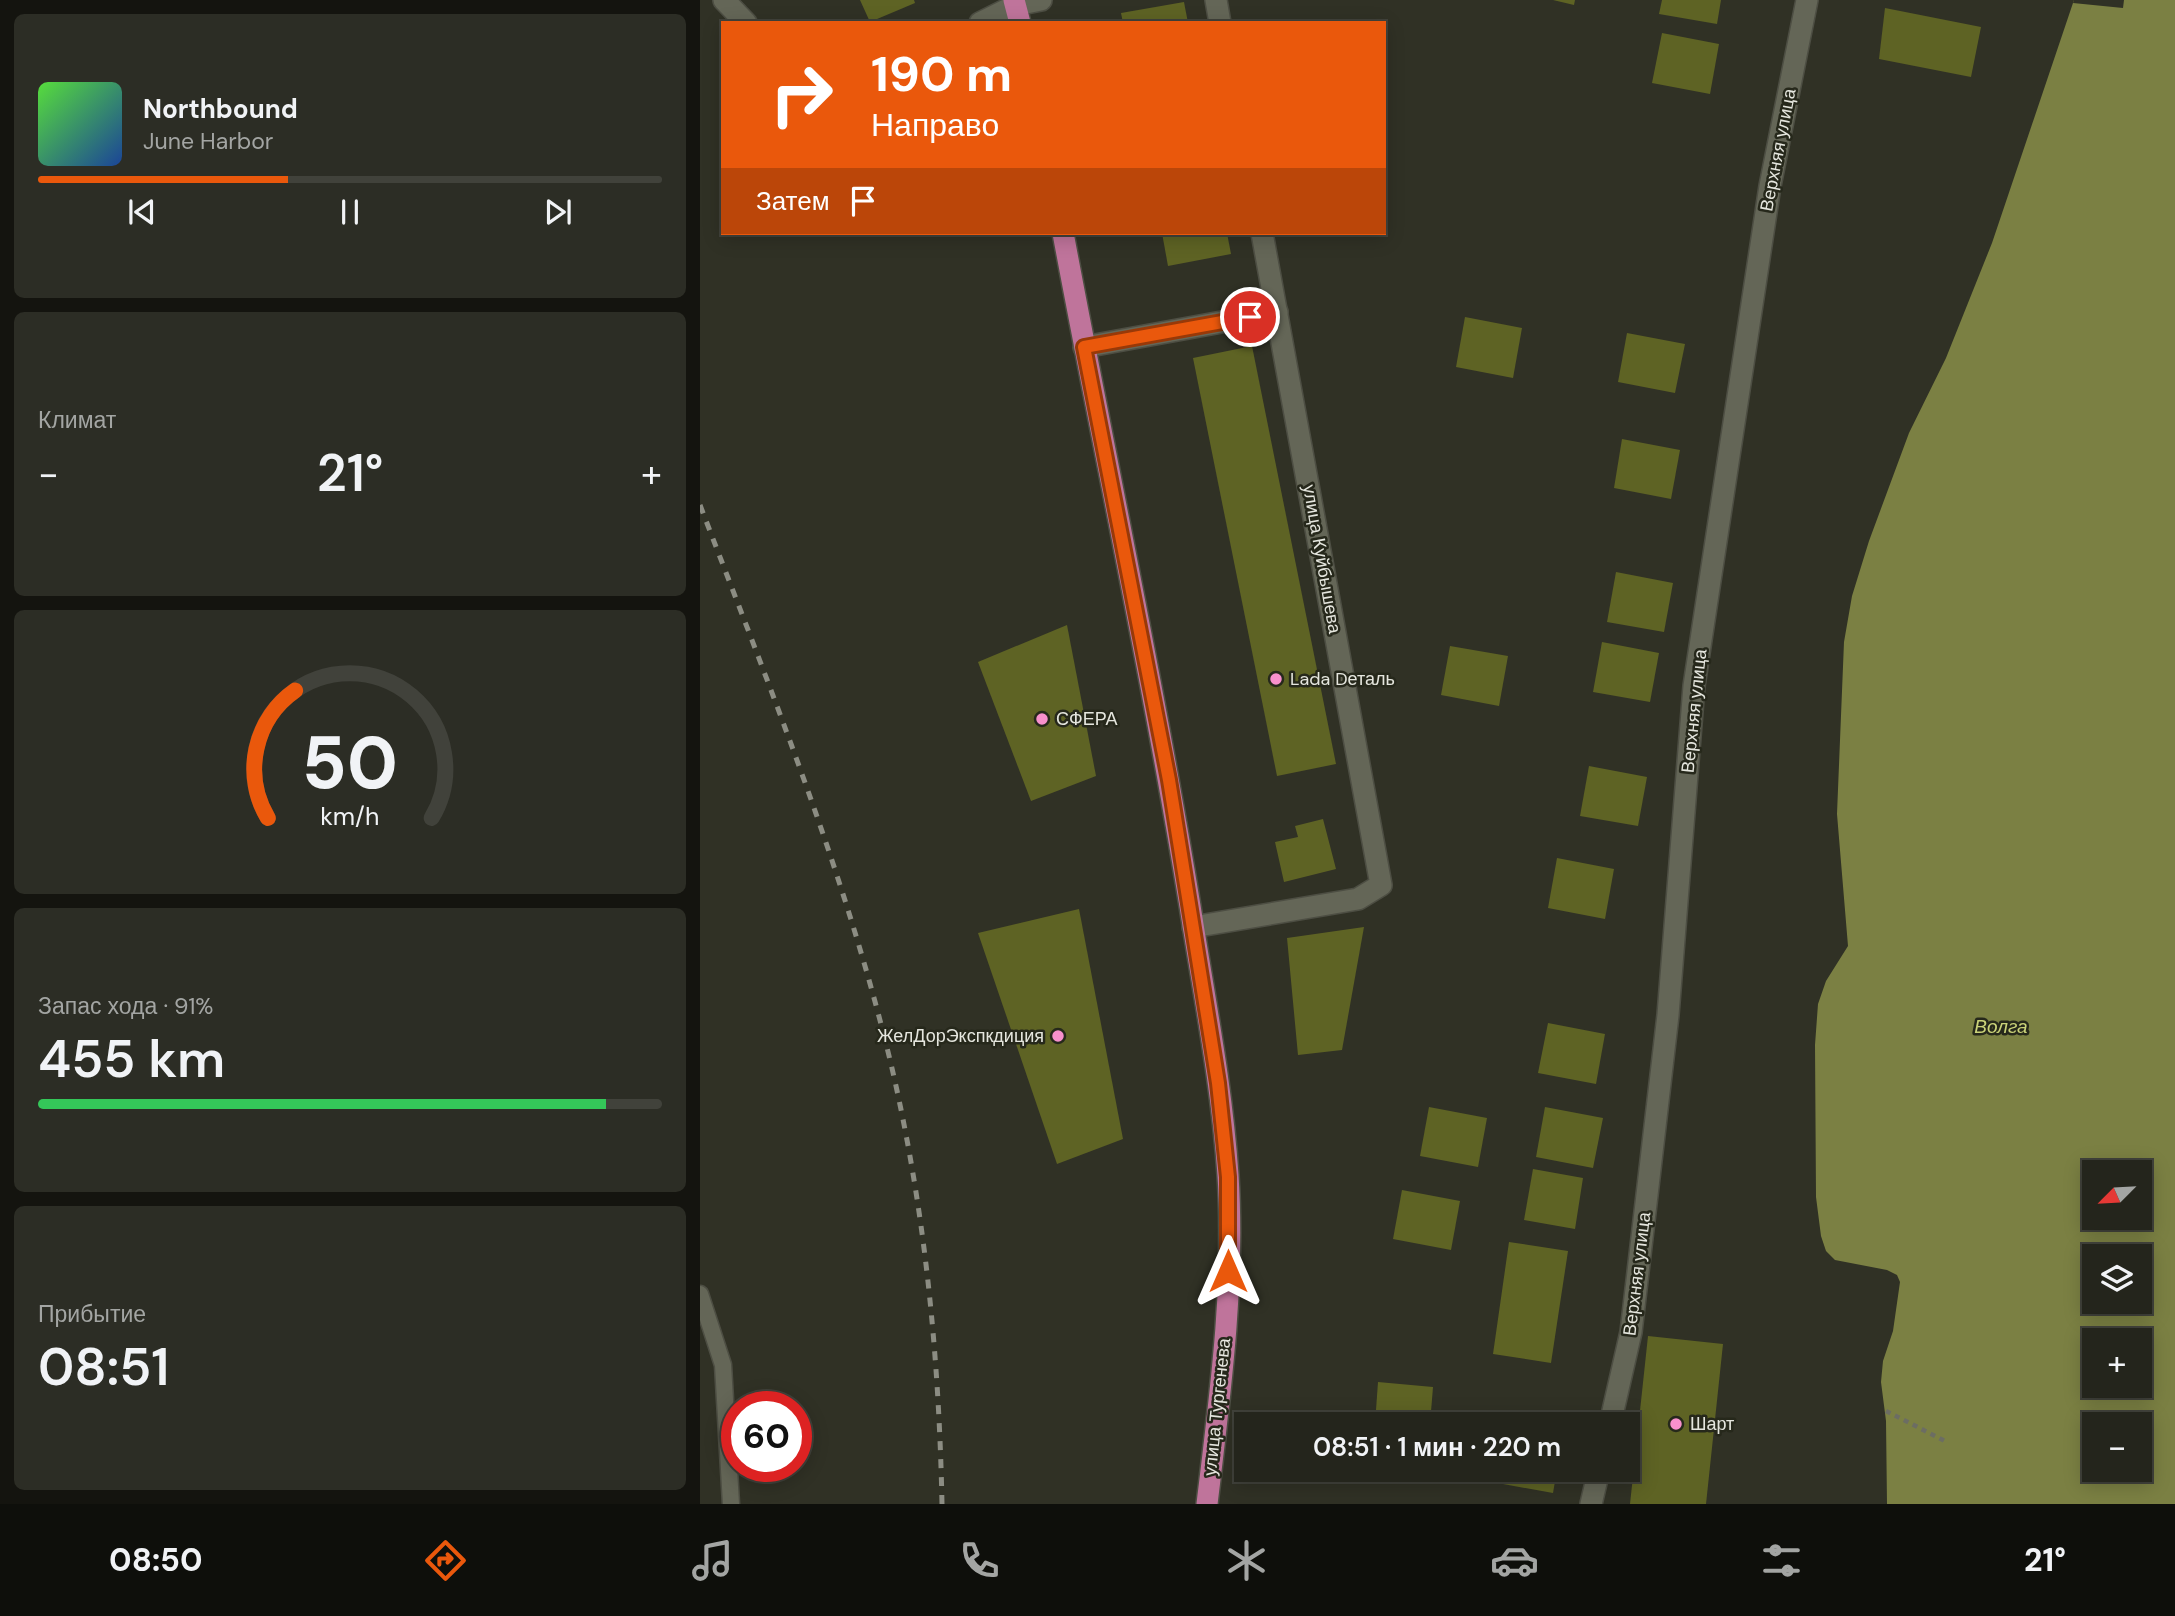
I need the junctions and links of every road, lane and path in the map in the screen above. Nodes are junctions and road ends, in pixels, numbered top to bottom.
1 (724, 0) edge
2 (1041, 0) edge
3 (1216, 0) edge
4 (1807, 0) edge
5 (1017, 9) edge
6 (744, 21) edge
7 (985, 21) edge
8 (1220, 21) edge
9 (1063, 235) edge
10 (1262, 235) edge
11 (1277, 312) junction
12 (1084, 347) junction
13 (1193, 927) junction
14 (700, 1294) edge
15 (1886, 1410) dead end
16 (1613, 1412) edge
17 (1945, 1441) dead end
18 (1596, 1482) edge
19 (731, 1504) edge
20 (1207, 1504) edge
21 (1591, 1504) edge

1 - 6 street
2 - 5 street
3 - 8 street
4 - 16 street, Верхняя улица
5 - 7 street
9 - 12 main road, улица Тургенева
10 - 11 street, улица Куйбышева
11 - 12 street
11 - 13 street, улица Куйбышева
12 - 13 main road, улица Тургенева
13 - 20 main road, улица Тургенева
14 - 19 lane
15 - 17 path
18 - 21 street

